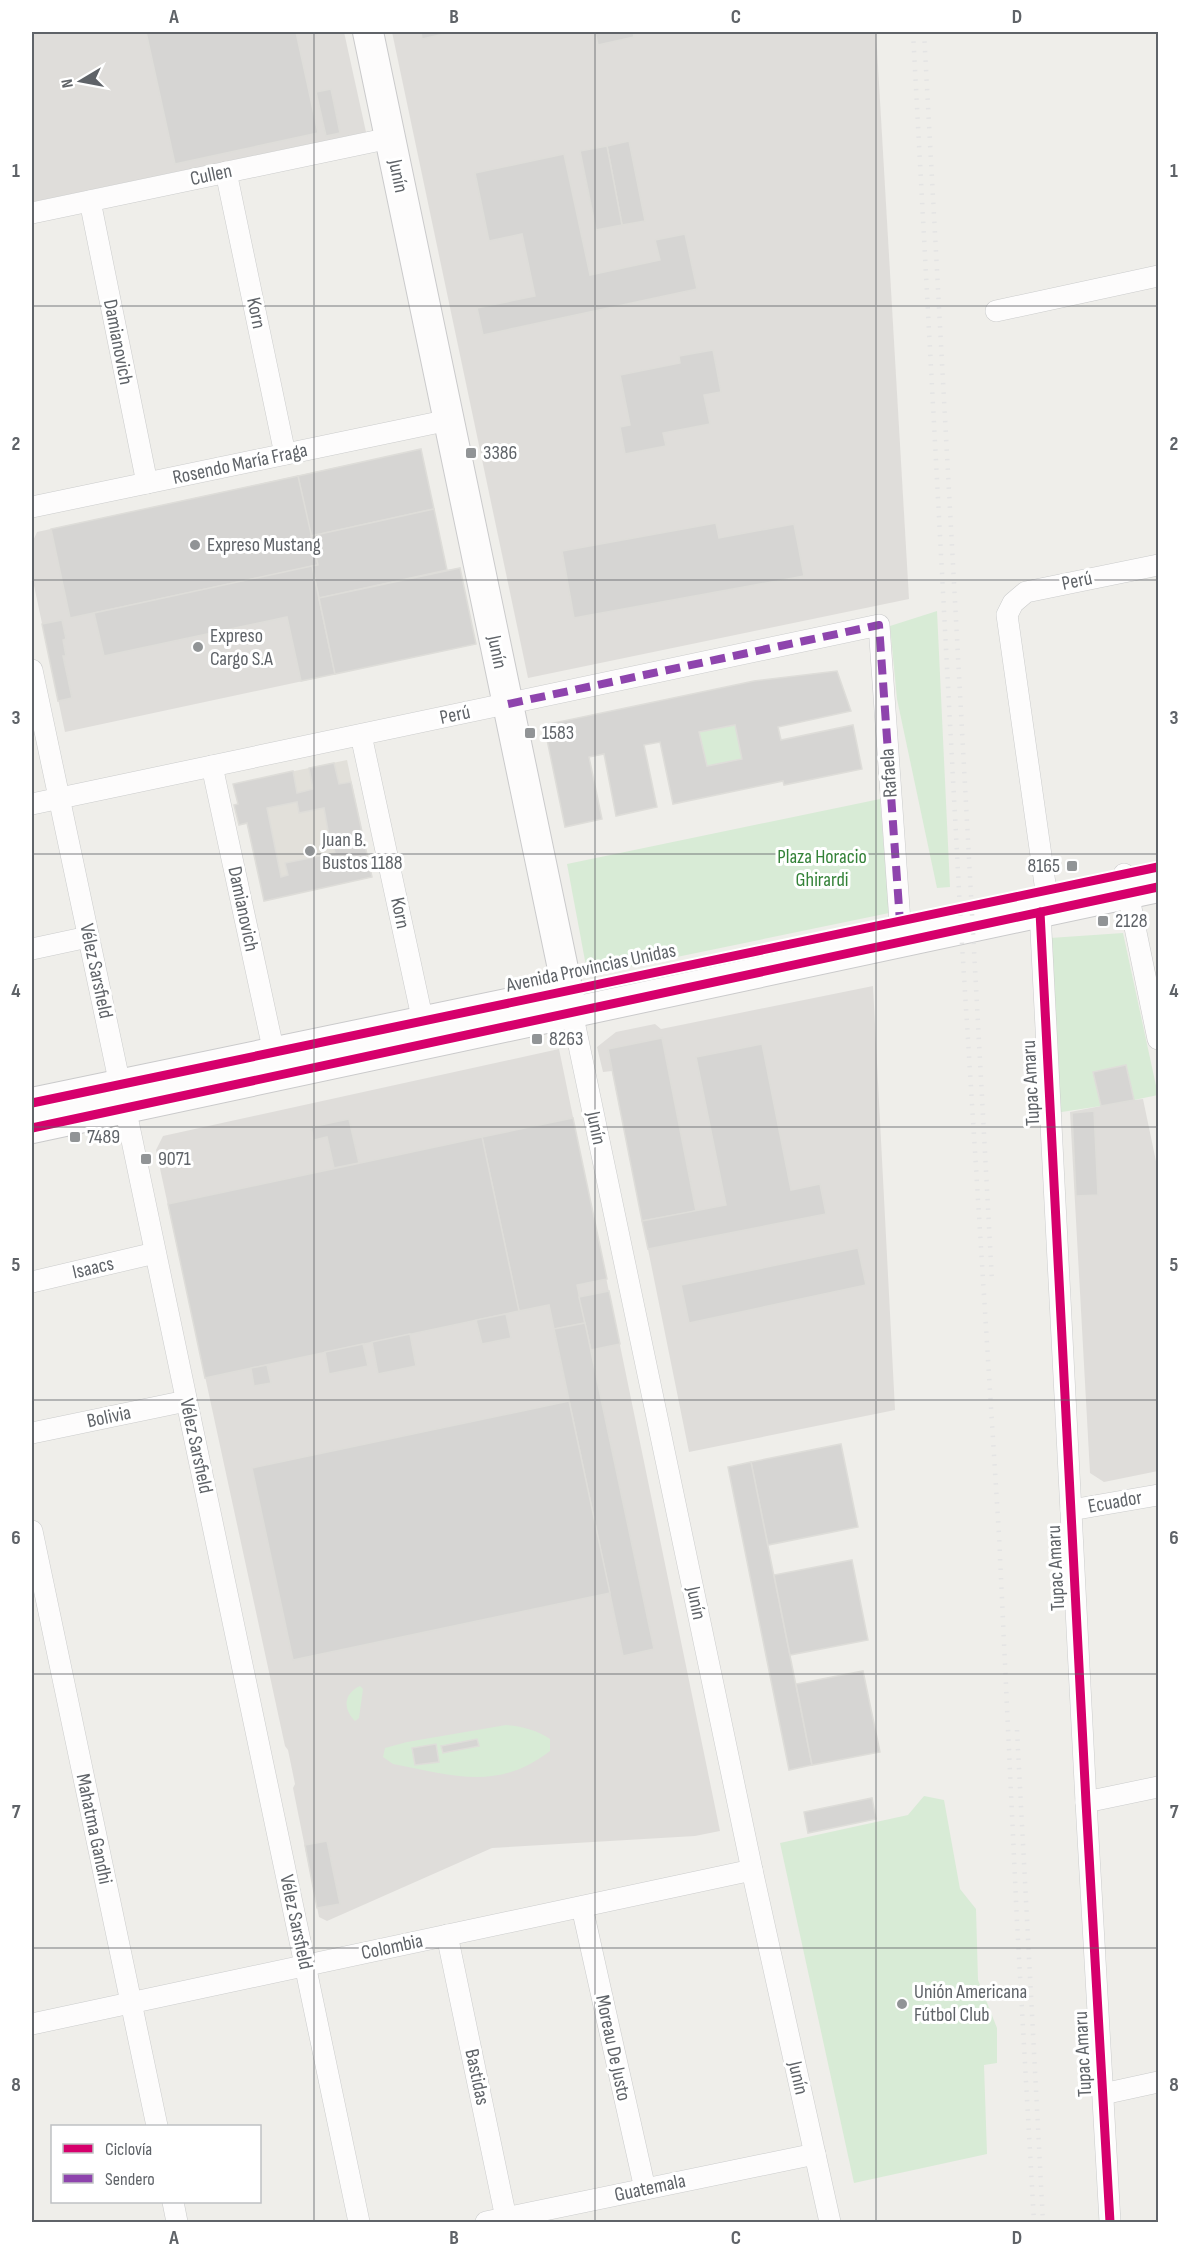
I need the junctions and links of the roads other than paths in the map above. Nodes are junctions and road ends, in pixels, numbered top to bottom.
1 (368, 32) edge
2 (390, 138) junction
3 (226, 172) junction
4 (90, 201) junction
5 (32, 213) edge
6 (1158, 276) edge
7 (996, 311) dead end
8 (449, 420) junction
9 (285, 454) junction
10 (147, 483) junction
11 (32, 507) edge
12 (1158, 565) edge
13 (1007, 615) joint
14 (879, 625) joint
15 (32, 670) edge
16 (508, 704) junction
17 (361, 735) junction
18 (213, 766) junction
19 (59, 798) junction
20 (32, 804) edge
21 (1158, 867) edge
22 (1126, 884) junction
23 (1158, 887) edge
24 (1043, 902) junction
25 (900, 922) junction
26 (88, 937) junction
27 (32, 949) edge
28 (570, 1002) junction
29 (423, 1022) junction
30 (1158, 1039) edge
31 (274, 1053) junction
32 (122, 1096) junction
33 (32, 1103) edge
34 (32, 1128) edge
35 (155, 1253) junction
36 (32, 1282) edge
37 (186, 1401) junction
38 (32, 1433) edge
39 (1158, 1495) edge
40 (1071, 1510) junction
41 (32, 1531) edge
42 (1158, 1787) edge
43 (1086, 1802) junction
44 (752, 1870) junction
45 (582, 1907) junction
46 (447, 1935) junction
47 (305, 1965) junction
48 (131, 2003) junction
49 (32, 2024) edge
50 (1158, 2082) edge
51 (1103, 2094) junction
52 (157, 2125) edge
53 (815, 2154) junction
54 (645, 2189) junction
55 (173, 2203) edge
56 (496, 2220) edge
57 (177, 2223) edge
58 (359, 2223) edge
59 (830, 2223) edge
60 (1110, 2223) edge

1 - 2 main road, Junín
2 - 3 street, Cullen
2 - 8 main road, Junín
3 - 4 street, Cullen
3 - 9 street, Korn
4 - 5 street, Cullen
4 - 10 street, Damianovich
6 - 7 street
8 - 9 street, Rosendo María Fraga
8 - 16 main road, Junín
9 - 10 street, Rosendo María Fraga
10 - 11 street, Rosendo María Fraga
12 - 13 street, Perú
13 - 24 street, Tupac Amaru
14 - 16 street, Perú
14 - 25 street, Rafaela
15 - 19 street, Vélez Sarsfield
16 - 17 street, Perú
16 - 28 main road, Junín
17 - 18 street, Perú
17 - 29 street, Korn
18 - 19 street, Perú
18 - 31 street, Damianovich
19 - 20 street, Perú
19 - 26 street, Vélez Sarsfield
21 - 22 main road, Avenida Provincias Unidas
22 - 23 main road, Avenida Provincias Unidas
22 - 24 main road, Avenida Provincias Unidas
22 - 30 street
24 - 25 main road, Avenida Provincias Unidas
24 - 28 main road, Avenida Provincias Unidas
24 - 40 street, Tupac Amaru
25 - 28 main road, Avenida Provincias Unidas
26 - 27 street
26 - 32 street, Vélez Sarsfield
28 - 29 main road, Avenida Provincias Unidas
28 - 32 main road, Avenida Provincias Unidas
28 - 44 street, Junín
29 - 31 main road, Avenida Provincias Unidas
31 - 32 main road, Avenida Provincias Unidas
32 - 33 main road, Avenida Provincias Unidas
32 - 34 main road, Avenida Provincias Unidas
32 - 35 street, Vélez Sarsfield
35 - 36 street, Isaacs
35 - 37 street, Vélez Sarsfield
37 - 38 street, Bolivia
37 - 47 street, Vélez Sarsfield
39 - 40 street, Ecuador
40 - 43 street, Tupac Amaru
41 - 48 street, Mahatma Gandhi
42 - 43 street
43 - 51 street, Tupac Amaru
44 - 45 street, Colombia
44 - 53 street, Junín
45 - 46 street, Colombia
45 - 54 street, Moreau De Justo
46 - 47 street, Colombia
46 - 56 street, Bastidas
47 - 48 street, Colombia
47 - 58 street, Vélez Sarsfield
48 - 49 street, Colombia
48 - 52 street, Mahatma Gandhi
50 - 51 street
51 - 60 street, Tupac Amaru
53 - 54 street, Guatemala
53 - 59 street, Junín
54 - 56 street, Guatemala
55 - 57 street

